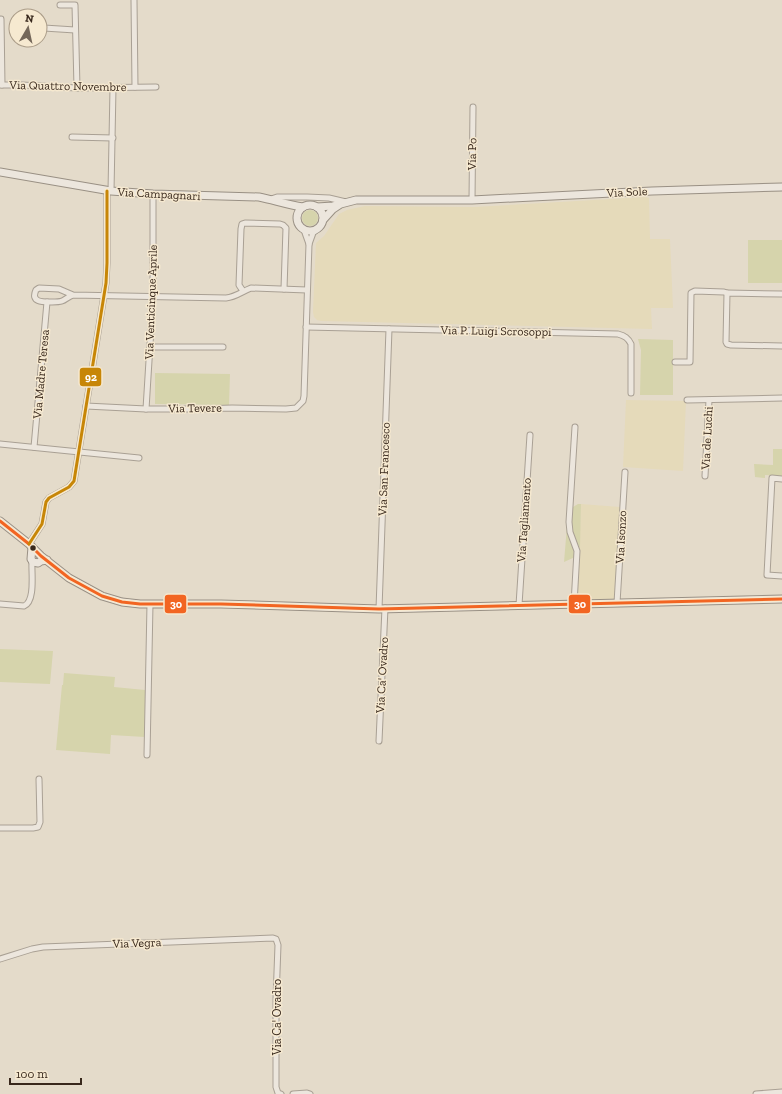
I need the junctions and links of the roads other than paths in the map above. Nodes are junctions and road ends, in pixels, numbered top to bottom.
1 (134, 0) edge
2 (60, 5) dead end
3 (1, 19) dead end
4 (48, 28) edge
5 (75, 30) junction
6 (1, 85) edge
7 (135, 87) junction
8 (156, 87) dead end
9 (77, 88) junction
10 (113, 88) junction
11 (473, 107) dead end
12 (72, 138) dead end
13 (113, 138) junction
14 (0, 172) edge
15 (782, 187) edge
16 (109, 191) junction
17 (153, 194) junction
18 (271, 199) junction
19 (472, 200) junction
20 (281, 203) junction
21 (343, 203) junction
22 (303, 207) junction
23 (317, 207) junction
24 (297, 219) junction
25 (323, 220) junction
26 (304, 230) junction
27 (316, 230) junction
28 (309, 244) junction
29 (284, 289) junction
30 (307, 290) junction
31 (243, 291) junction
32 (726, 293) junction
33 (782, 294) edge
34 (73, 295) junction
35 (104, 295) junction
36 (152, 296) junction
37 (47, 302) junction
38 (306, 327) junction
39 (389, 329) junction
40 (782, 346) edge
41 (150, 347) junction
42 (223, 347) dead end
43 (675, 362) dead end
44 (631, 393) dead end
45 (782, 398) edge
46 (687, 400) dead end
47 (709, 400) junction
48 (86, 406) junction
49 (146, 408) junction
50 (575, 427) dead end
51 (530, 435) dead end
52 (0, 444) edge
53 (34, 447) junction
54 (79, 452) junction
55 (139, 458) dead end
56 (625, 472) dead end
57 (705, 476) dead end
58 (782, 479) edge
59 (0, 521) edge
60 (36, 557) junction
61 (782, 576) edge
62 (782, 599) edge
63 (617, 603) junction
64 (0, 604) edge
65 (150, 604) junction
66 (574, 604) junction
67 (519, 605) junction
68 (382, 609) junction
69 (379, 741) dead end
70 (148, 756) dead end
71 (39, 779) dead end
72 (0, 828) edge
73 (276, 939) joint
74 (0, 959) edge
75 (782, 1092) edge
76 (281, 1094) edge
77 (293, 1094) edge
78 (310, 1094) edge
79 (756, 1094) edge

1 - 7 street, Via Quattro Novembre
2 - 5 street
3 - 6 street
4 - 5 street
5 - 9 street
6 - 9 street, Via Quattro Novembre
7 - 8 street, Via Quattro Novembre
7 - 10 street, Via Quattro Novembre
9 - 10 street, Via Quattro Novembre
10 - 13 street
11 - 19 street, Via Po
12 - 13 street
13 - 16 street
14 - 16 main road, Via Campagnari
15 - 19 main road, Via Sole
16 - 17 main road, Via Campagnari
16 - 35 street
17 - 18 main road, Via Campagnari
17 - 36 street, Via Venticinque Aprile
18 - 20 main road, Via Campagnari
18 - 21 street, Via Campagnari
19 - 21 main road, Via Campagnari
20 - 22 main road, Via Campagnari
20 - 24 main road, Via Campagnari
21 - 23 main road, Via Campagnari
21 - 25 main road
22 - 23 main road
22 - 24 main road
23 - 25 main road
24 - 26 main road
25 - 27 main road
26 - 27 main road
26 - 28 street
27 - 28 street
28 - 30 street
29 - 30 street
29 - 31 street
29 - 31 street
30 - 38 street
31 - 36 street
32 - 33 street
32 - 40 street
32 - 43 street
34 - 35 street
34 - 37 street
34 - 37 street
35 - 36 street
35 - 48 street
36 - 41 street, Via Venticinque Aprile
37 - 53 street, Via Madre Teresa
38 - 39 street, Via P. Luigi Scrosoppi
38 - 49 street, Via Tevere
39 - 44 street, Via P. Luigi Scrosoppi
39 - 68 street, Via San Francesco
41 - 42 street
41 - 49 street, Via Venticinque Aprile
45 - 47 street, Via de Luchi
46 - 47 street, Via de Luchi
47 - 57 street, Via de Luchi
48 - 49 street, Via Tevere
48 - 54 street
50 - 66 street
51 - 67 street, Via Tagliamento
52 - 53 street
53 - 54 street
54 - 55 street
54 - 60 street
56 - 63 street, Via Isonzo
58 - 61 street
59 - 60 main road
60 - 64 street
60 - 65 main road
62 - 63 main road
63 - 66 main road
65 - 68 main road
65 - 70 street
66 - 67 main road
67 - 68 main road
68 - 69 street, Via Ca' Ovadro
71 - 72 street
73 - 74 street, Via Vegra
73 - 76 street, Via Ca' Ovadro
75 - 79 street
77 - 78 street

